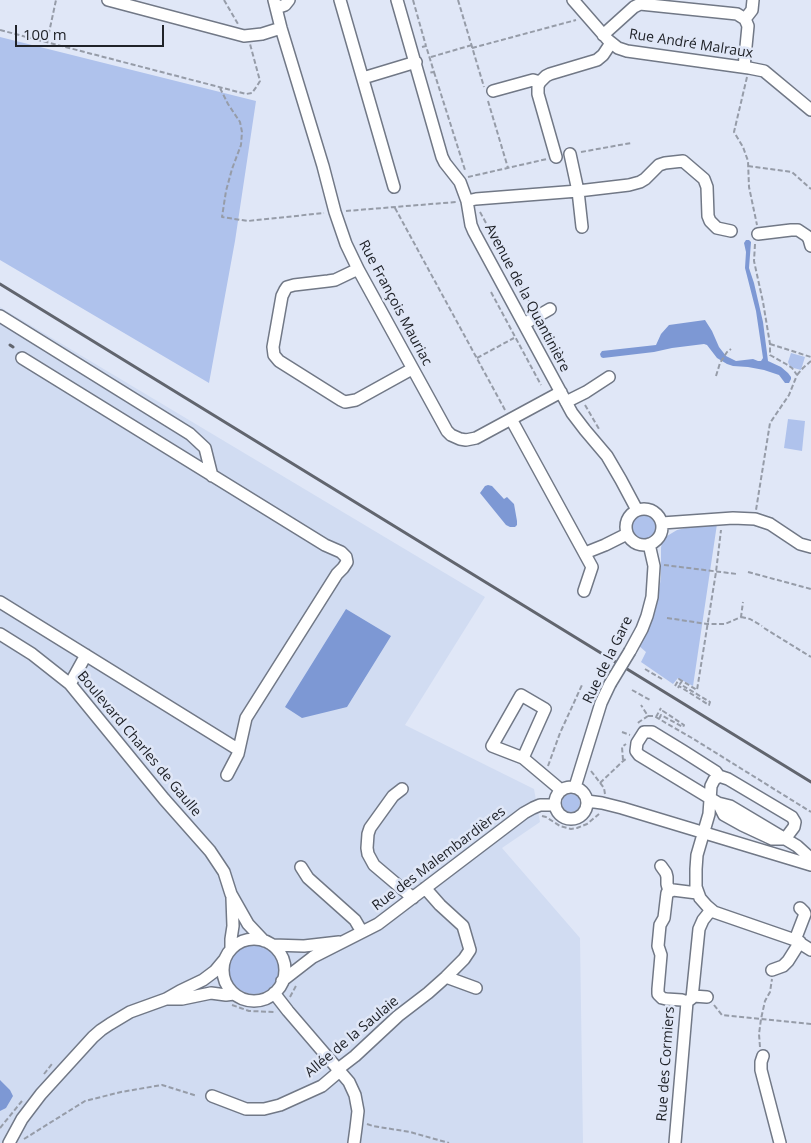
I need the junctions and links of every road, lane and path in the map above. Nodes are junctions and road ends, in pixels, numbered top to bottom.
1 (56, 0) edge
2 (108, 0) edge
3 (224, 0) edge
4 (289, 0) edge
5 (340, 0) edge
6 (398, 0) edge
7 (414, 0) edge
8 (458, 0) edge
9 (573, 0) edge
10 (753, 0) edge
11 (275, 4) edge
12 (588, 17) junction
13 (745, 19) junction
14 (281, 28) junction
15 (241, 29) dead end
16 (0, 30) edge
17 (607, 39) junction
18 (249, 40) dead end
19 (47, 42) junction
20 (426, 46) junction
21 (472, 47) junction
22 (416, 48) dead end
23 (430, 58) junction
24 (416, 62) junction
25 (747, 68) junction
26 (434, 72) junction
27 (424, 74) dead end
28 (362, 78) junction
29 (540, 82) junction
30 (220, 88) junction
31 (493, 91) dead end
32 (811, 94) edge
33 (807, 106) edge
34 (632, 143) dead end
35 (570, 154) joint
36 (556, 157) joint
37 (748, 166) junction
38 (508, 168) junction
39 (467, 177) junction
40 (394, 187) dead end
41 (811, 189) edge
42 (578, 191) junction
43 (471, 200) junction
44 (450, 203) dead end
45 (395, 208) junction
46 (343, 211) dead end
47 (330, 212) dead end
48 (582, 227) dead end
49 (731, 231) dead end
50 (757, 234) junction
51 (811, 246) edge
52 (358, 269) junction
53 (516, 278) junction
54 (507, 283) dead end
55 (491, 292) dead end
56 (532, 307) dead end
57 (550, 309) dead end
58 (0, 316) edge
59 (524, 324) junction
60 (543, 327) dead end
61 (515, 337) junction
62 (770, 344) junction
63 (731, 349) dead end
64 (811, 357) edge
65 (22, 358) dead end
66 (477, 358) junction
67 (811, 361) edge
68 (412, 369) junction
69 (567, 372) dead end
70 (797, 375) junction
71 (716, 376) dead end
72 (609, 377) dead end
73 (541, 385) dead end
74 (561, 392) junction
75 (566, 402) junction
76 (509, 415) junction
77 (212, 476) junction
78 (637, 510) junction
79 (756, 512) dead end
80 (662, 523) junction
81 (721, 526) dead end
82 (627, 534) junction
83 (650, 544) junction
84 (811, 547) edge
85 (585, 553) junction
86 (661, 565) dead end
87 (716, 572) junction
88 (748, 572) dead end
89 (737, 574) dead end
90 (811, 589) edge
91 (584, 591) dead end
92 (0, 602) edge
93 (743, 602) dead end
94 (741, 617) junction
95 (667, 618) dead end
96 (706, 624) junction
97 (0, 634) edge
98 (86, 655) junction
99 (811, 657) edge
100 (645, 669) dead end
101 (662, 679) dead end
102 (682, 681) junction
103 (70, 684) junction
104 (582, 686) dead end
105 (674, 686) dead end
106 (678, 688) dead end
107 (632, 690) dead end
108 (650, 700) dead end
109 (648, 716) dead end
110 (657, 718) junction
111 (622, 732) dead end
112 (632, 735) dead end
113 (239, 750) junction
114 (639, 755) junction
115 (523, 758) junction
116 (591, 773) dead end
117 (227, 775) dead end
118 (545, 776) junction
119 (719, 776) junction
120 (600, 783) junction
121 (575, 787) junction
122 (402, 789) dead end
123 (561, 790) junction
124 (605, 794) dead end
125 (714, 800) junction
126 (587, 801) junction
127 (554, 805) junction
128 (600, 810) dead end
129 (541, 812) dead end
130 (811, 812) edge
131 (703, 833) junction
132 (786, 840) junction
133 (811, 861) edge
134 (811, 865) edge
135 (300, 866) dead end
136 (661, 866) dead end
137 (426, 888) junction
138 (669, 891) junction
139 (698, 893) junction
140 (231, 894) junction
141 (413, 898) junction
142 (800, 908) dead end
143 (711, 910) junction
144 (362, 932) junction
145 (797, 941) junction
146 (343, 942) junction
147 (268, 943) junction
148 (231, 949) junction
149 (811, 950) edge
150 (225, 959) junction
151 (772, 970) joint
152 (446, 977) junction
153 (282, 981) junction
154 (297, 984) dead end
155 (476, 988) dead end
156 (274, 993) junction
157 (707, 997) joint
158 (166, 999) junction
159 (233, 999) junction
160 (690, 999) junction
161 (288, 1000) dead end
162 (277, 1010) dead end
163 (761, 1019) junction
164 (811, 1024) edge
165 (763, 1056) joint
166 (339, 1070) junction
167 (197, 1096) dead end
168 (212, 1096) dead end
169 (362, 1122) dead end
170 (23, 1140) dead end
171 (9, 1143) edge
172 (354, 1143) edge
173 (449, 1143) edge
174 (675, 1143) edge
175 (780, 1143) edge

1 - 19 path
2 - 14 street
3 - 15 path
4 - 11 street
5 - 28 street
6 - 24 street, Avenue de la Quantinière
7 - 20 path
8 - 21 path
9 - 12 street, Rue André Malraux
10 - 13 street
11 - 14 street, Rue François Mauriac
12 - 17 street, Rue André Malraux
12 - 21 path
13 - 17 street
13 - 25 street
14 - 52 street, Rue François Mauriac
16 - 19 path
17 - 25 street, Rue André Malraux
17 - 29 street
18 - 30 path
19 - 30 path
20 - 22 path
20 - 23 path
21 - 23 path
21 - 38 path
23 - 26 path
24 - 28 street
24 - 43 street, Avenue de la Quantinière
25 - 33 street, Rue André Malraux
25 - 37 path
26 - 27 path
26 - 39 path
28 - 40 street
29 - 31 street
29 - 36 street
30 - 47 path
32 - 33 street
34 - 35 path
35 - 42 street
36 - 38 path
37 - 41 path
37 - 50 path
38 - 39 path
39 - 43 path
42 - 43 street
42 - 48 street
42 - 49 street
43 - 53 path
43 - 59 street, Avenue de la Quantinière
44 - 45 path
45 - 46 path
45 - 66 path
50 - 51 street
50 - 62 path
52 - 68 street, Rue François Mauriac
52 - 68 street
53 - 54 path
53 - 56 path
55 - 61 path
57 - 59 street
58 - 77 street
59 - 74 street, Avenue de la Quantinière
60 - 69 path
61 - 66 path
61 - 73 path
62 - 64 path
62 - 70 path
63 - 71 path
65 - 77 street
66 - 76 path
67 - 70 path
68 - 76 street, Rue François Mauriac
70 - 79 path
72 - 75 street
74 - 75 street, Avenue de la Quantinière
74 - 76 street, Rue François Mauriac
75 - 78 street, Avenue de la Quantinière
76 - 85 street
77 - 113 street
78 - 80 street
78 - 82 street
80 - 83 street
80 - 84 street
81 - 87 path
82 - 83 street
82 - 85 street
83 - 121 street, Rue de la Gare, bridge
85 - 91 street
86 - 87 path
87 - 89 path
87 - 96 path
88 - 90 path
92 - 98 street
93 - 94 path
94 - 96 path
94 - 99 path
95 - 96 path
96 - 102 path
97 - 103 street, Boulevard Charles de Gaulle
98 - 103 street
98 - 113 street
100 - 101 path
102 - 105 path
102 - 106 path
103 - 140 street, Boulevard Charles de Gaulle
104 - 118 path
107 - 108 path
109 - 110 path
110 - 110 path
110 - 130 path
111 - 112 path
113 - 117 street
114 - 119 street
114 - 120 path
114 - 125 street
115 - 115 street
115 - 118 street
116 - 120 path
118 - 123 street
119 - 125 street
119 - 132 street
120 - 124 path
121 - 123 street
121 - 126 street
122 - 141 street
123 - 127 street
125 - 131 street
125 - 132 street
126 - 127 street
126 - 131 street
127 - 137 street, Rue des Malembardières
128 - 129 path
131 - 134 street
131 - 139 street
132 - 133 street
135 - 144 street
136 - 138 street, Rue des Cormiers
137 - 141 street, Rue des Malembardières
137 - 152 street, Allée de la Saulaie
138 - 139 street
138 - 160 street, Rue des Cormiers
139 - 143 street
140 - 147 street, Boulevard Charles de Gaulle
140 - 148 street, Boulevard Charles de Gaulle
141 - 144 street, Rue des Malembardières
142 - 145 street
143 - 145 street
143 - 160 street
144 - 146 street, Rue des Malembardières
145 - 149 street
145 - 151 street
146 - 147 street, Rue des Malembardières
146 - 153 street, Rue des Malembardières
147 - 148 street
147 - 153 street
148 - 150 street
150 - 158 street
150 - 159 street
151 - 163 path
152 - 155 street
152 - 166 street, Allée de la Saulaie
153 - 156 street
154 - 161 path
156 - 159 street
156 - 166 street
157 - 160 street
157 - 163 path
158 - 159 street
158 - 171 street
159 - 162 path
160 - 174 street, Rue des Cormiers
163 - 164 path
163 - 165 path
165 - 175 street
166 - 168 street, Allée de la Saulaie
166 - 172 street
167 - 170 path
169 - 173 path

